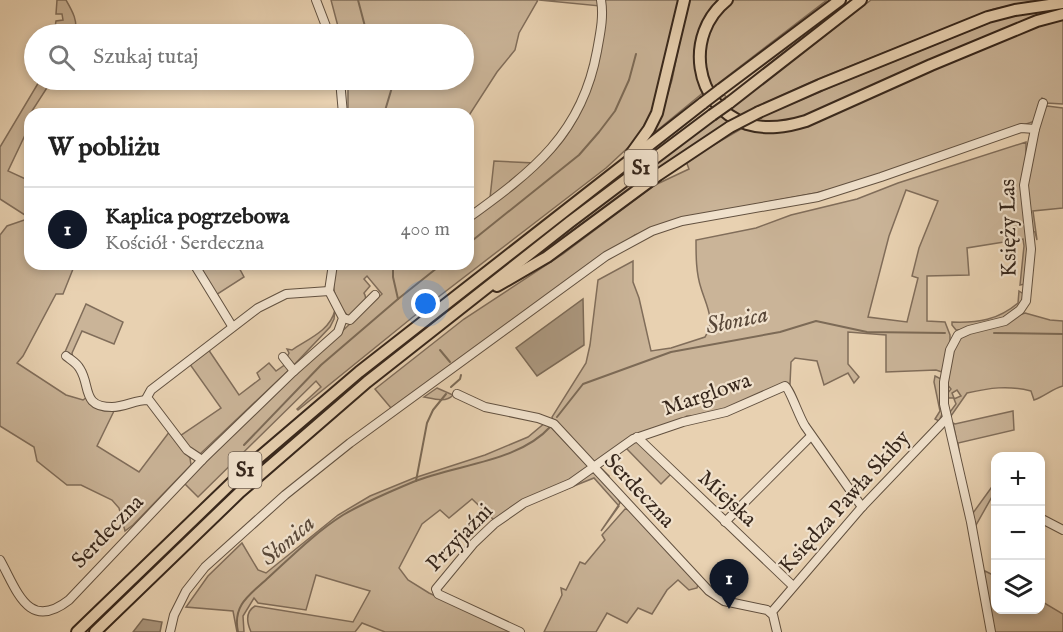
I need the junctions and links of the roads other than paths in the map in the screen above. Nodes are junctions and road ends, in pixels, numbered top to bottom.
1 (316, 0) edge
2 (601, 0) edge
3 (684, 0) edge
4 (727, 0) edge
5 (840, 0) edge
6 (861, 0) edge
7 (1063, 3) edge
8 (1063, 14) edge
9 (324, 24) edge
10 (340, 90) edge
11 (1043, 103) dead end
12 (342, 108) edge
13 (1035, 129) junction
14 (619, 168) junction
15 (474, 213) edge
16 (198, 270) edge
17 (332, 270) edge
18 (329, 291) junction
19 (375, 295) dead end
20 (471, 300) junction
21 (343, 318) junction
22 (232, 326) junction
23 (66, 356) dead end
24 (283, 357) dead end
25 (294, 371) junction
26 (457, 394) dead end
27 (146, 399) junction
28 (947, 418) junction
29 (811, 436) junction
30 (637, 437) junction
31 (202, 460) junction
32 (593, 467) junction
33 (862, 507) junction
34 (1045, 520) edge
35 (725, 522) junction
36 (1063, 530) edge
37 (0, 560) edge
38 (793, 586) junction
39 (771, 613) junction
40 (990, 630) edge
41 (77, 632) edge
42 (95, 632) edge
43 (170, 632) edge
44 (520, 632) edge
45 (777, 632) edge

1 - 9 street
2 - 15 street
3 - 14 highway
4 - 8 highway
5 - 14 highway, S1, bridge
6 - 20 highway, S1, bridge
7 - 20 highway, bridge
10 - 12 street
11 - 13 street, Księży Las
13 - 28 street, Księży Las
13 - 43 street
14 - 41 highway, S1
16 - 22 street
17 - 18 street
18 - 21 street
18 - 22 street
19 - 21 street
20 - 42 highway, S1
21 - 25 street, Serdeczna
22 - 27 street
23 - 27 street
24 - 25 street
25 - 31 street, Serdeczna
26 - 32 street, Serdeczna
27 - 31 street
28 - 33 street, Księdza Pawła Skiby
28 - 40 street, Księży Las
29 - 30 street, Marglowa
29 - 33 street, Marglowa
29 - 35 street
30 - 32 street
30 - 35 street, Miejska
31 - 37 street, Serdeczna
32 - 39 street, Serdeczna
32 - 44 street, Przyjaźni
33 - 38 street, Księdza Pawła Skiby
34 - 36 street
35 - 38 street, Miejska
38 - 39 street, Księdza Pawła Skiby
39 - 45 street

